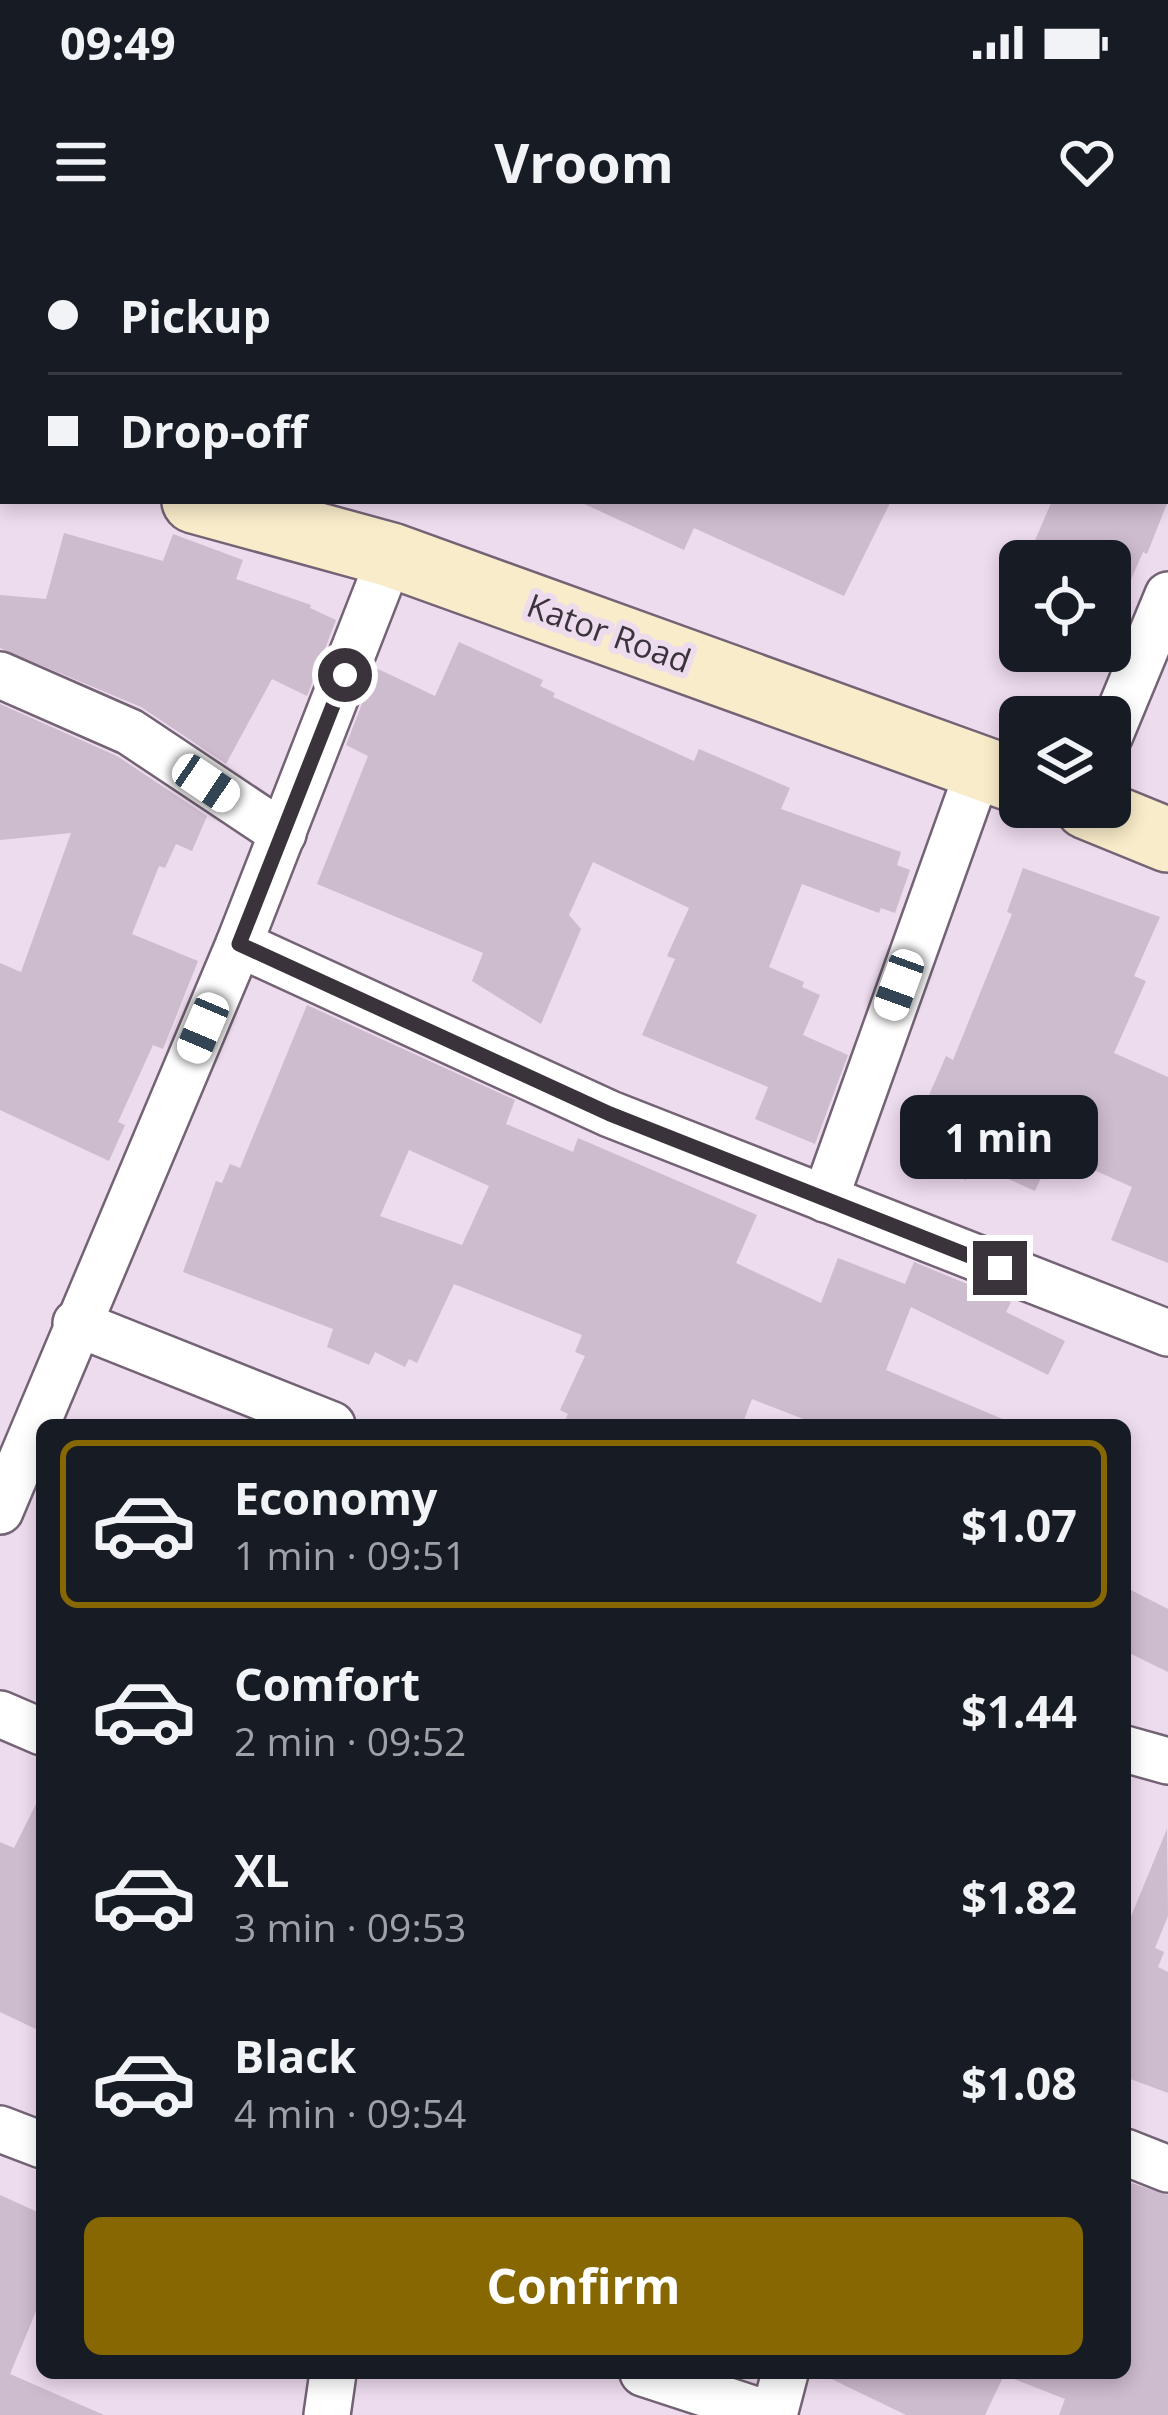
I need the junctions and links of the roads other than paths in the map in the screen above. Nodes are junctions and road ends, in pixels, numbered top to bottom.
1 (205, 504) edge
2 (391, 555) junction
3 (1168, 596) edge
4 (0, 675) edge
5 (1126, 696) edge
6 (999, 774) edge
7 (999, 776) edge
8 (1131, 825) edge
9 (283, 834) junction
10 (1168, 840) edge
11 (239, 944) junction
12 (825, 1199) junction
13 (76, 1323) junction
14 (1168, 1333) edge
15 (37, 1419) edge
16 (317, 1419) edge
17 (36, 1422) edge
18 (0, 1511) edge
19 (0, 1714) edge
20 (36, 1729) edge
21 (1131, 1751) edge
22 (1168, 1761) edge
23 (0, 2129) edge
24 (36, 2143) edge
25 (1131, 2154) edge
26 (1168, 2169) edge
27 (332, 2379) edge
28 (661, 2379) edge
29 (783, 2379) edge
30 (327, 2415) edge
31 (772, 2415) edge

1 - 2 main road, Kator Road
2 - 6 main road, Kator Road
2 - 9 street
3 - 5 street
4 - 9 street
7 - 12 street
8 - 10 main road
9 - 11 street
11 - 12 street
11 - 13 street
12 - 14 street
13 - 15 street
13 - 16 street
17 - 18 street
19 - 20 street
21 - 22 street
23 - 24 street
25 - 26 street
27 - 30 street
28 - 31 street
29 - 31 street

